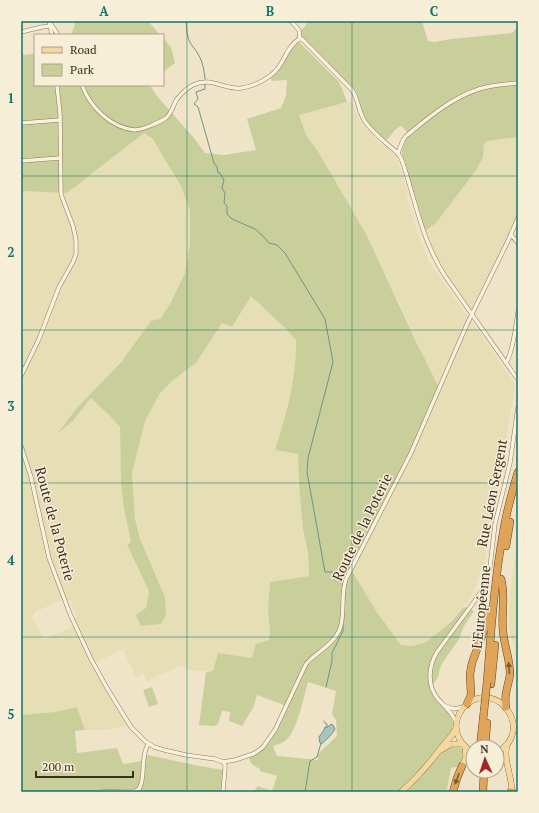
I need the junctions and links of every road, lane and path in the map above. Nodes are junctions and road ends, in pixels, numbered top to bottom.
1 (291, 21) edge
2 (50, 23) edge
3 (21, 32) edge
4 (52, 34) edge
5 (57, 34) edge
6 (300, 39) junction
7 (518, 83) edge
8 (58, 86) edge
9 (82, 86) edge
10 (60, 120) junction
11 (21, 123) edge
12 (398, 153) junction
13 (60, 158) junction
14 (21, 161) edge
15 (518, 218) edge
16 (511, 235) junction
17 (518, 243) edge
18 (518, 312) edge
19 (472, 314) junction
20 (506, 363) junction
21 (21, 376) edge
22 (518, 379) edge
23 (518, 407) edge
24 (21, 446) edge
25 (518, 472) edge
26 (518, 489) edge
27 (501, 544) junction
28 (502, 579) junction
29 (489, 683) junction
30 (444, 705) junction
31 (465, 706) junction
32 (506, 707) junction
33 (456, 726) junction
34 (483, 739) edge
35 (148, 744) junction
36 (508, 744) junction
37 (464, 746) junction
38 (505, 747) edge
39 (435, 756) junction
40 (223, 762) junction
41 (462, 766) joint
42 (481, 779) edge
43 (482, 779) edge
44 (100, 792) edge
45 (223, 792) edge
46 (400, 792) edge
47 (453, 792) edge
48 (478, 792) edge
49 (483, 792) edge
50 (512, 792) edge

1 - 6 street
2 - 3 street
2 - 4 street
2 - 5 street
6 - 9 street
6 - 12 street
7 - 12 street
8 - 10 street
10 - 11 street
10 - 13 street
12 - 19 street
13 - 14 street
13 - 21 street
15 - 16 street, Route de la Poterie
16 - 17 street
16 - 19 street, Route de la Poterie
18 - 20 street
19 - 20 street
19 - 40 street, Route de la Poterie
20 - 22 street
23 - 30 street, Rue Léon Sergent
24 - 35 street, Route de la Poterie
25 - 27 highway, L'Européenne
26 - 28 highway, L'Européenne
27 - 29 highway, L'Européenne
27 - 31 highway
28 - 29 highway, L'Européenne
32 -> 28 highway
29 - 34 highway, L'Européenne
30 - 31 street
30 - 33 street, Rue Léon Sergent
31 - 32 main road
31 - 33 main road
32 - 36 main road
33 - 37 main road
33 - 39 main road
35 - 40 street, Route de la Poterie
35 - 44 street
36 - 38 main road
36 - 50 main road
37 - 39 main road
37 - 41 main road
39 - 46 main road
40 - 45 street
41 -> 47 highway
42 - 48 highway
43 - 49 highway

